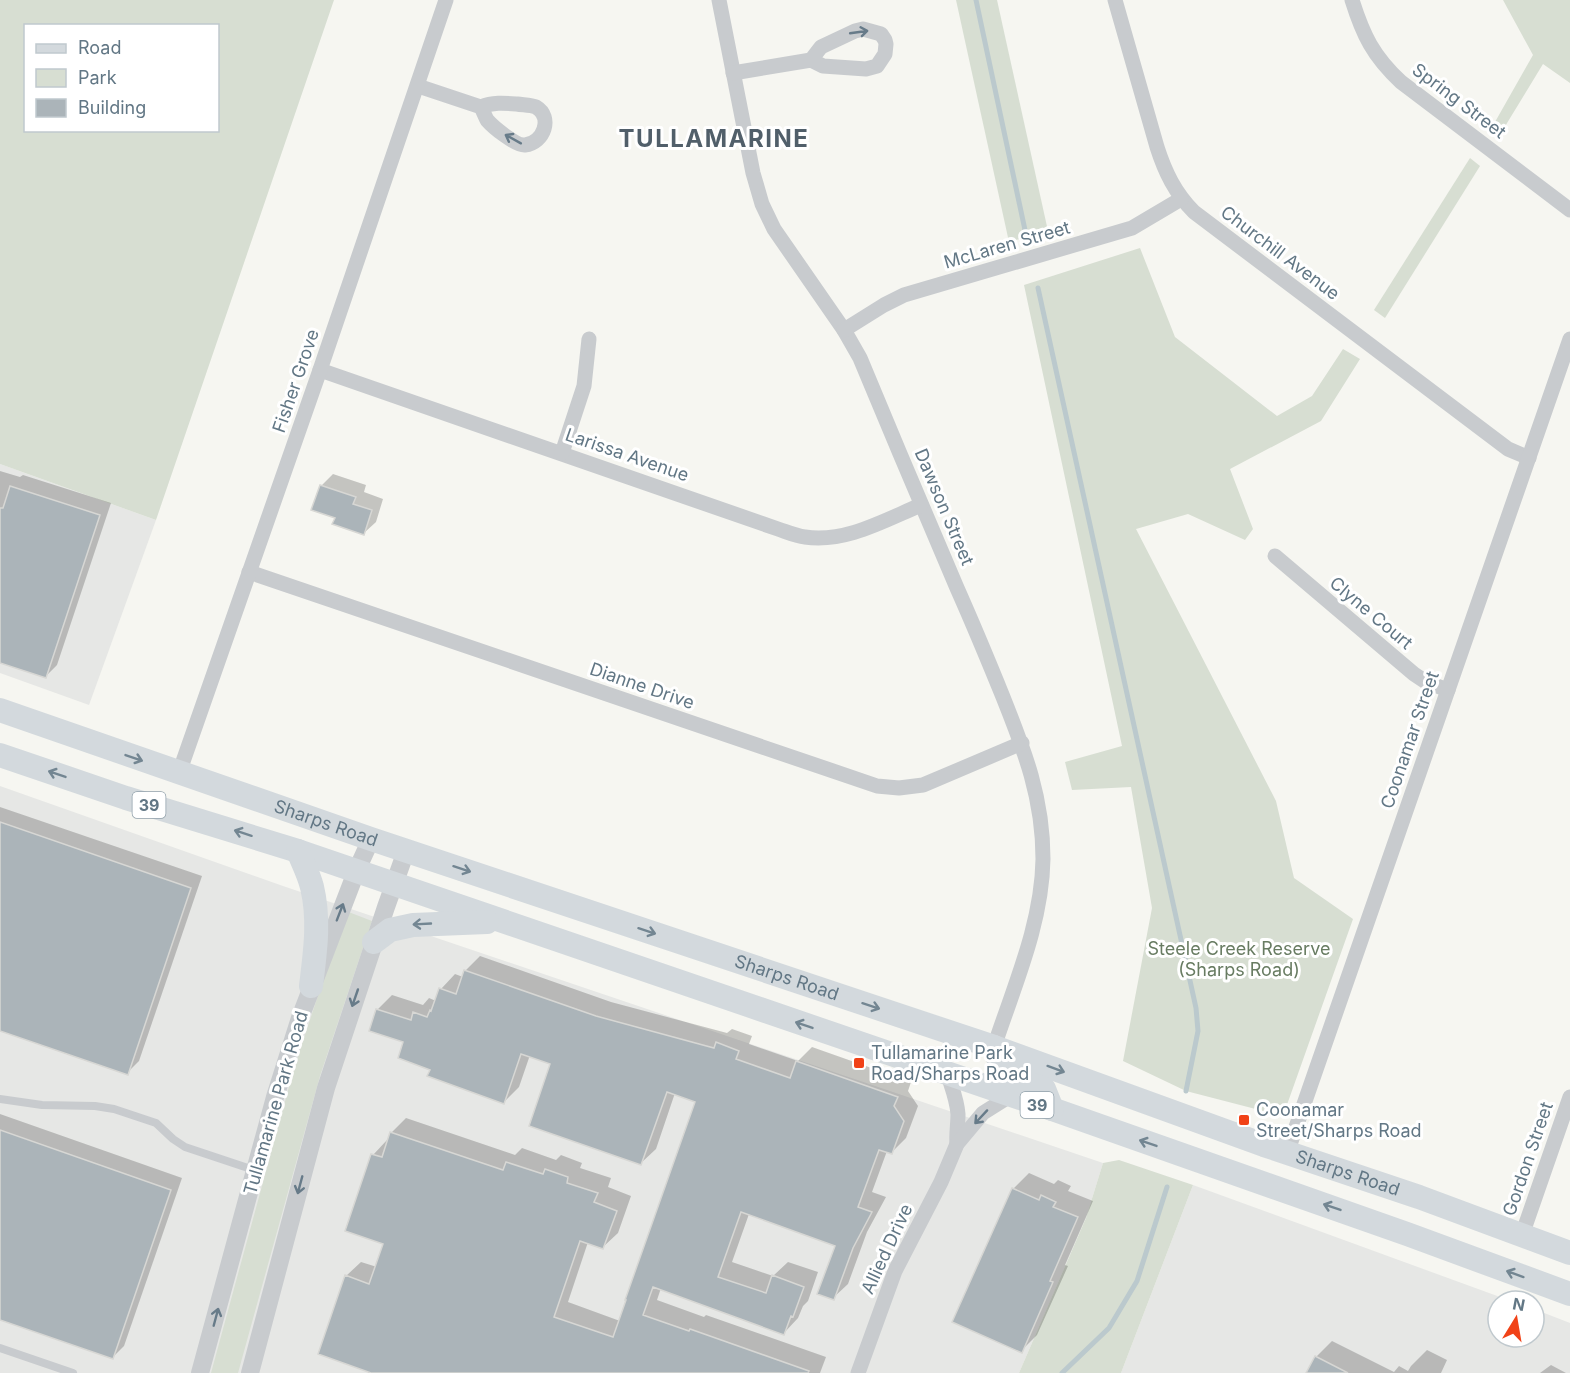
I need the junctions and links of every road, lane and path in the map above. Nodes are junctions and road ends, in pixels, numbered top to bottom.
1 (446, 0) edge
2 (719, 0) edge
3 (1115, 0) edge
4 (1352, 0) edge
5 (811, 60) dead end
6 (734, 73) junction
7 (418, 86) junction
8 (481, 107) dead end
9 (1181, 199) junction
10 (1570, 210) edge
11 (844, 330) junction
12 (589, 339) dead end
13 (1570, 339) edge
14 (320, 370) junction
15 (561, 453) junction
16 (1529, 458) junction
17 (921, 505) junction
18 (1275, 556) dead end
19 (249, 572) junction
20 (1448, 690) junction
21 (0, 710) edge
22 (1022, 743) junction
23 (0, 755) edge
24 (179, 773) junction
25 (371, 839) junction
26 (406, 850) junction
27 (298, 851) junction
28 (356, 872) junction
29 (394, 884) junction
30 (501, 921) junction
31 (374, 942) junction
32 (311, 986) junction
33 (994, 1047) junction
34 (948, 1074) junction
35 (1010, 1096) junction
36 (1570, 1096) edge
37 (0, 1099) edge
38 (1052, 1109) junction
39 (957, 1144) junction
40 (1287, 1153) junction
41 (255, 1170) junction
42 (1419, 1197) junction
43 (1407, 1234) junction
44 (1522, 1234) junction
45 (1570, 1253) edge
46 (1570, 1294) edge
47 (0, 1348) edge
48 (73, 1373) edge
49 (200, 1373) edge
50 (250, 1373) edge
51 (858, 1373) edge

1 - 7 street, Fisher Grove
2 - 6 street, Dawson Street
3 - 9 street, Churchill Avenue
4 - 10 street, Spring Street
5 - 6 street
6 - 11 street, Dawson Street
7 - 8 street
7 - 14 street, Fisher Grove
9 - 11 street, McLaren Street
9 - 16 street, Churchill Avenue
11 - 17 street, Dawson Street
12 - 15 street
13 - 16 street, Coonamar Street
14 - 15 street, Larissa Avenue
14 - 19 street, Fisher Grove
15 - 17 street, Larissa Avenue
16 - 20 street, Coonamar Street
17 - 22 street, Dawson Street
18 - 20 street, Clyne Court
19 - 22 street, Dianne Drive
19 - 24 street, Fisher Grove
20 - 40 street, Coonamar Street
21 -> 24 main road, Sharps Road / 39
22 - 33 street, Dawson Street
27 -> 23 main road, Sharps Road / 39
24 - 25 main road, Sharps Road / 39
25 - 26 main road, Sharps Road / 39
25 - 28 street, Tullamarine Park Road
26 - 29 street
26 -> 33 main road, Sharps Road / 39
27 - 28 main road, Sharps Road / 39
27 - 32 main road
28 - 29 main road, Sharps Road / 39
32 -> 28 street, Tullamarine Park Road
29 - 30 main road, Sharps Road / 39
29 - 31 street
30 -> 31 main road
34 -> 30 main road, Sharps Road / 39
31 -> 50 street
32 - 41 street, Tullamarine Park Road
33 - 38 main road
33 -> 40 main road, Sharps Road / 39
34 - 35 main road, Sharps Road / 39
34 - 39 street, Allied Drive
35 - 38 main road, Sharps Road / 39
35 -> 39 street, Allied Drive
36 - 44 street, Gordon Street
37 - 41 lane
43 -> 38 main road, Sharps Road / 39
39 - 51 street, Allied Drive
40 - 42 main road, Sharps Road / 39
49 -> 41 street, Tullamarine Park Road
42 - 43 main road
42 - 44 main road, Sharps Road / 39
46 -> 43 main road, Sharps Road / 39
44 - 45 main road, Sharps Road / 39
47 - 48 lane

